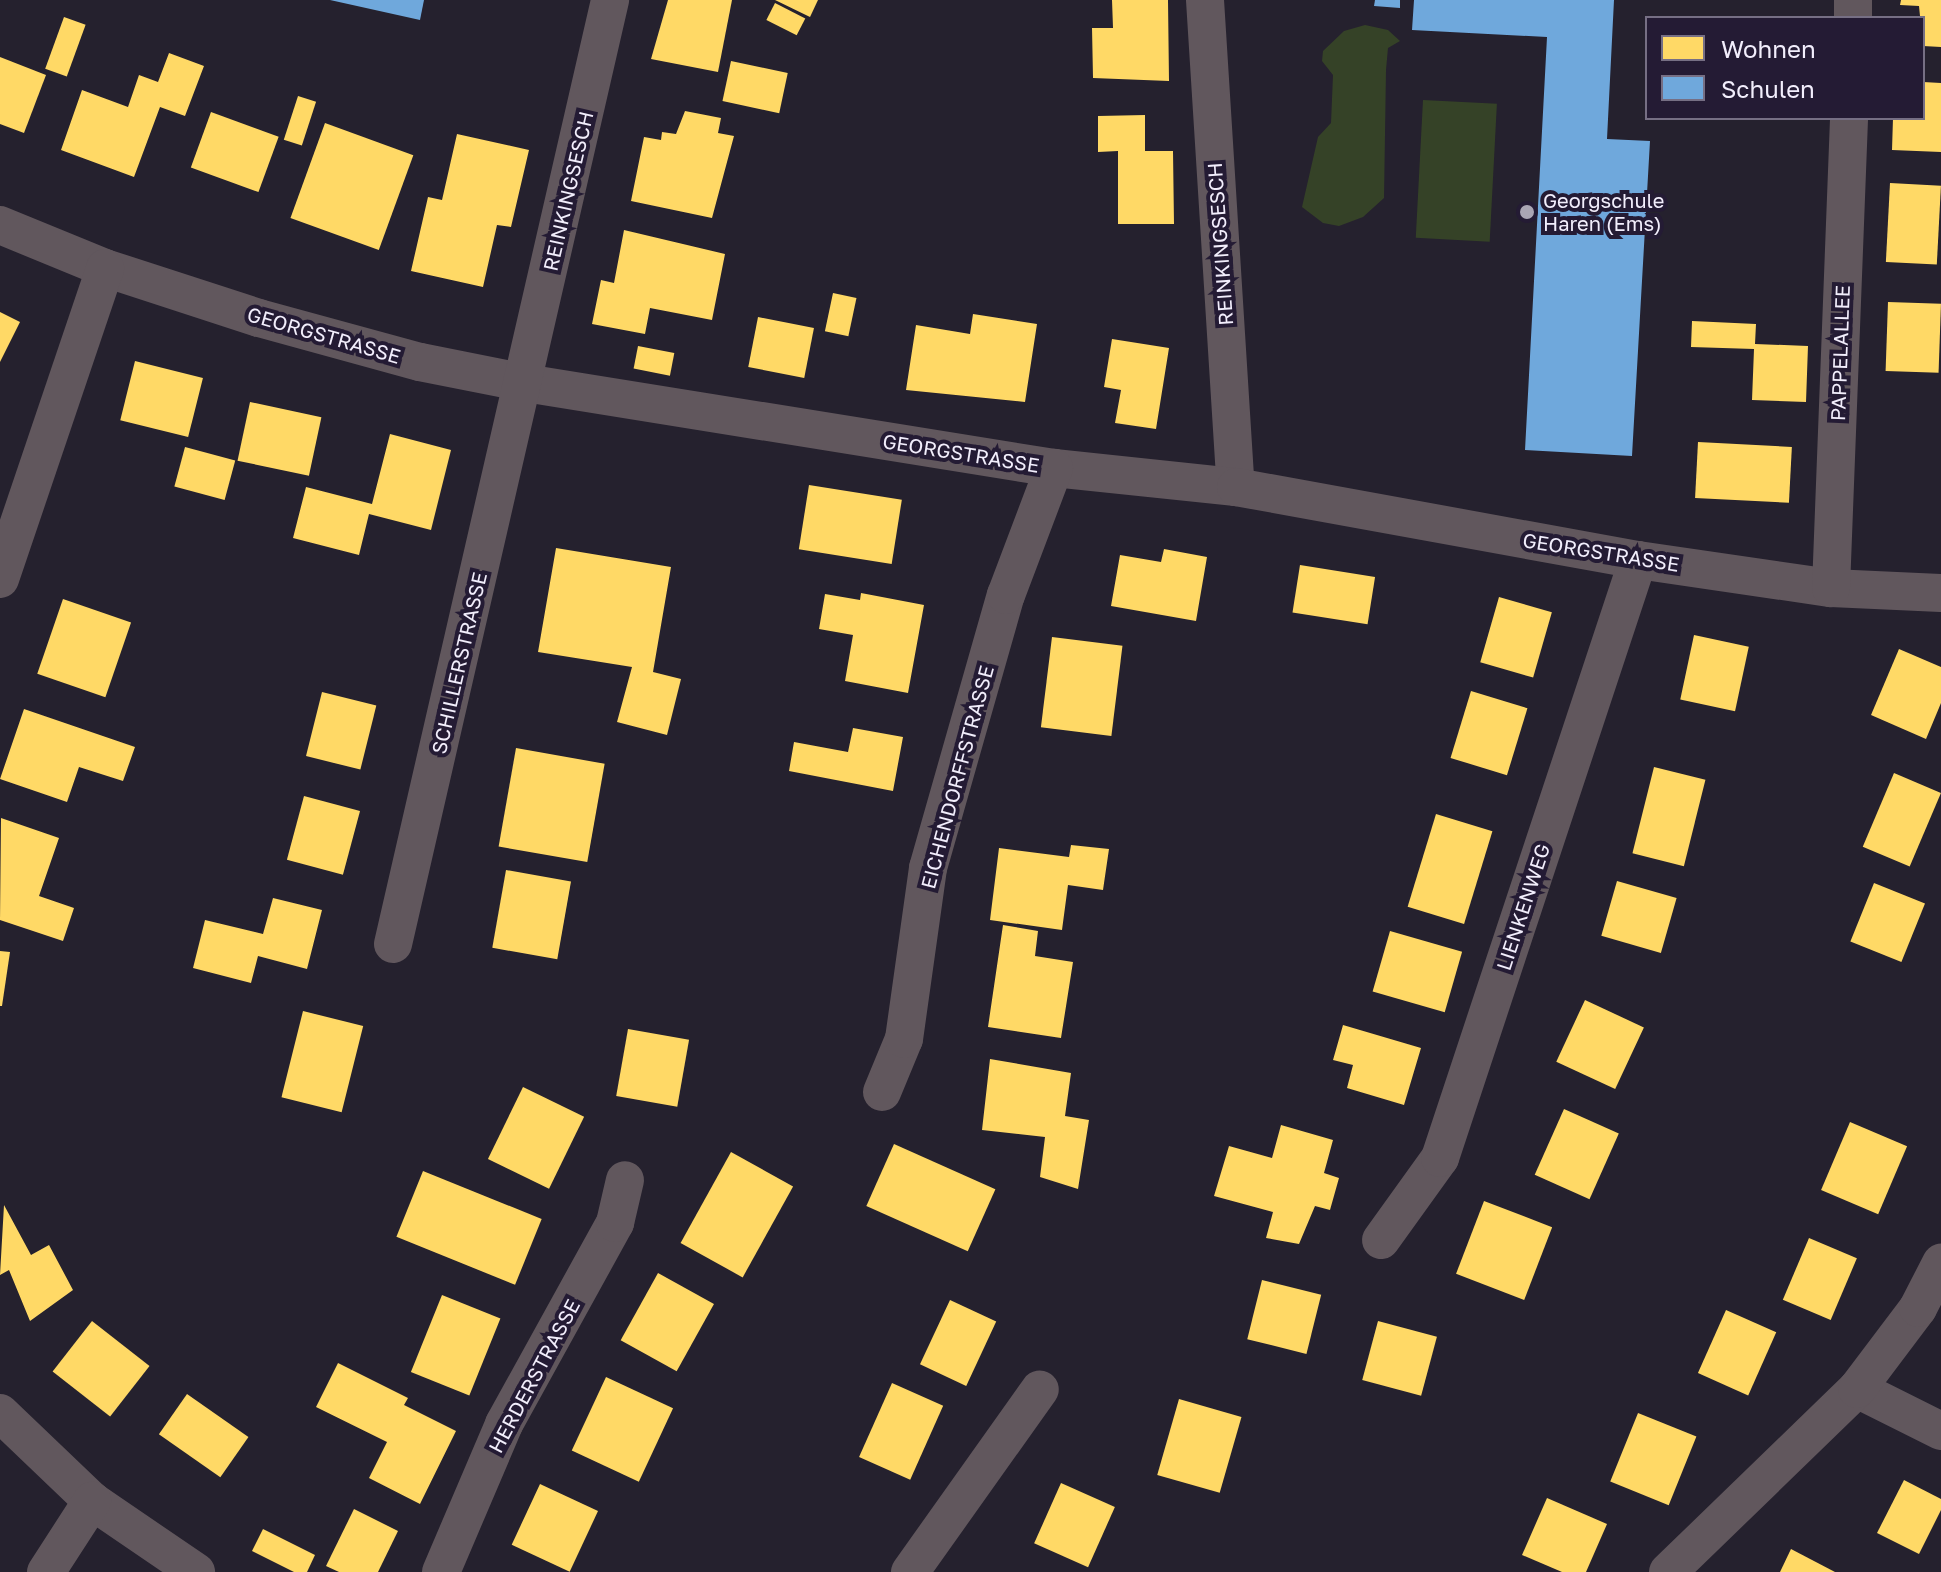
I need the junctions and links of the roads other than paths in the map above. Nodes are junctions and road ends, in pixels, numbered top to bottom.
1 (610, 0) edge
2 (1205, 0) edge
3 (1849, 120) edge
4 (0, 225) edge
5 (105, 268) junction
6 (525, 383) junction
7 (1054, 468) junction
8 (1236, 487) junction
9 (1638, 560) junction
10 (0, 579) edge
11 (1831, 588) junction
12 (1941, 593) edge
13 (393, 944) dead end
14 (882, 1092) dead end
15 (625, 1180) dead end
16 (1381, 1240) dead end
17 (1941, 1263) edge
18 (1040, 1389) dead end
19 (1857, 1389) junction
20 (0, 1413) edge
21 (1941, 1431) edge
22 (92, 1501) junction
23 (46, 1572) edge
24 (196, 1572) edge
25 (441, 1572) edge
26 (910, 1572) edge
27 (1668, 1572) edge

1 - 6 street, REINKINGSESCH
2 - 8 street, REINKINGSESCH
3 - 11 street, PAPPELALLEE
4 - 5 street, GEORGSTRASSE
5 - 6 street, GEORGSTRASSE
5 - 10 street
6 - 7 street, GEORGSTRASSE
6 - 13 street, SCHILLERSTRASSE
7 - 8 street, GEORGSTRASSE
7 - 14 street, EICHENDORFFSTRASSE
8 - 9 street, GEORGSTRASSE
9 - 11 street, GEORGSTRASSE
9 - 16 street, LIENKENWEG
11 - 12 street, GEORGSTRASSE
15 - 25 street, HERDERSTRASSE
17 - 19 street
18 - 26 street
19 - 21 street
19 - 27 street
20 - 22 street
22 - 23 street
22 - 24 street

